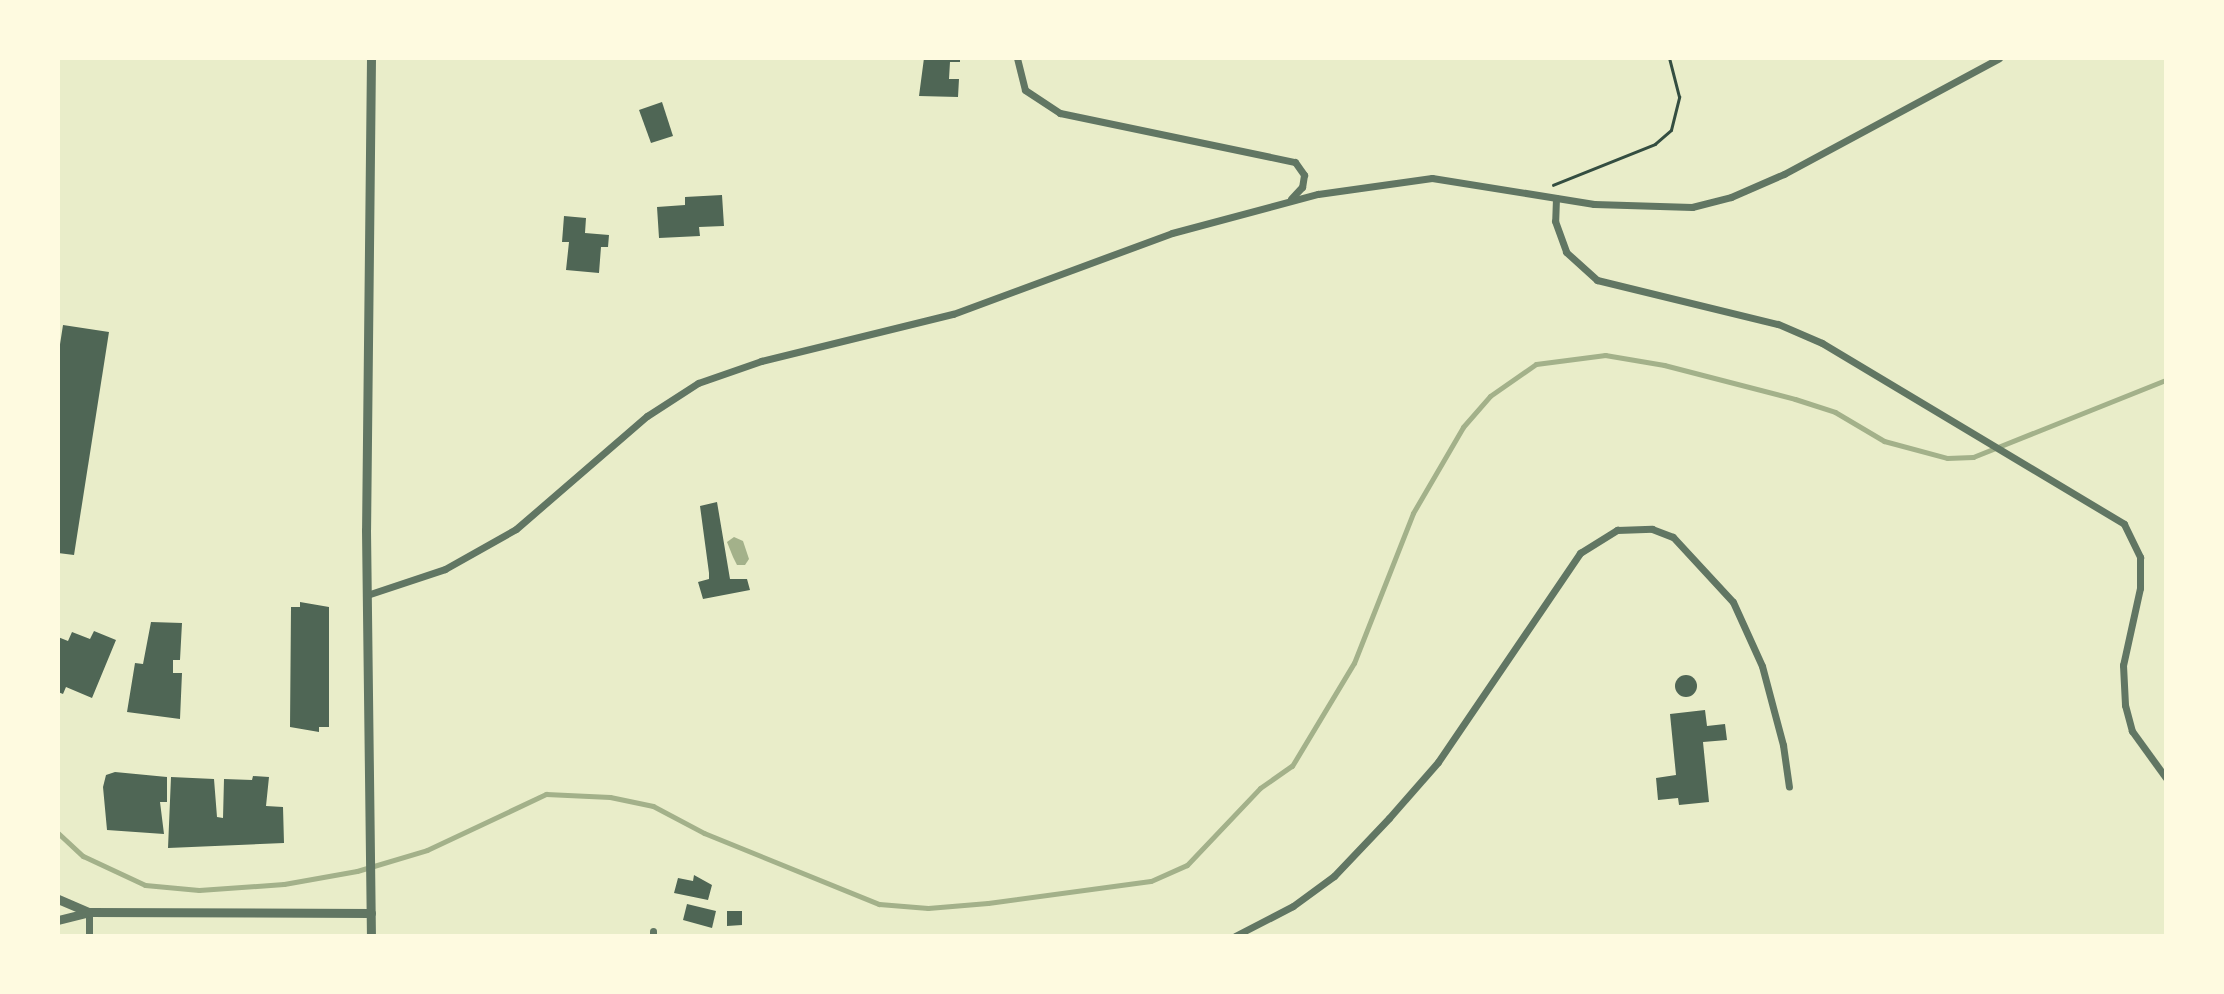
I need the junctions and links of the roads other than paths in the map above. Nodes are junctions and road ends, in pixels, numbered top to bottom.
1 (371, 58) edge
2 (1017, 58) edge
3 (1999, 58) edge
4 (1556, 198) junction
5 (1291, 200) junction
6 (367, 596) junction
7 (2166, 778) edge
8 (1789, 787) dead end
9 (58, 899) edge
10 (89, 912) junction
11 (371, 913) junction
12 (58, 920) edge
13 (89, 936) edge
14 (371, 936) edge
15 (1235, 936) edge

1 - 6 street
2 - 5 street
3 - 4 street
4 - 5 street
4 - 7 street
5 - 6 street
6 - 11 street
8 - 15 street
9 - 10 street
10 - 11 street
10 - 12 street
10 - 13 street
11 - 14 street

